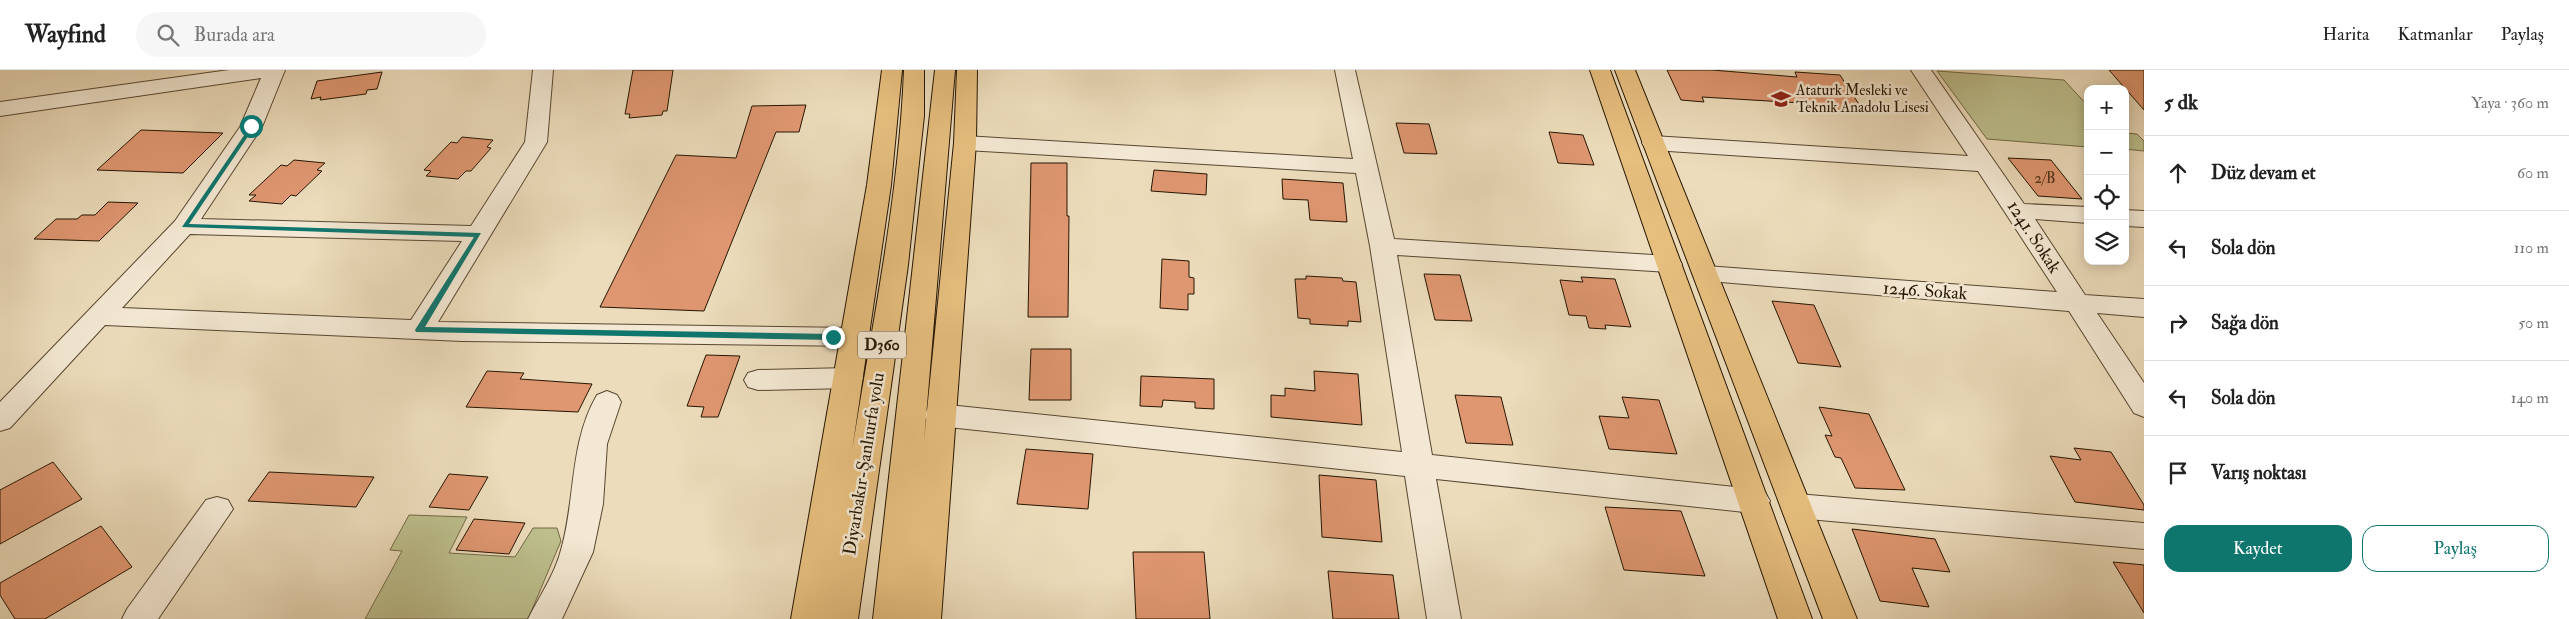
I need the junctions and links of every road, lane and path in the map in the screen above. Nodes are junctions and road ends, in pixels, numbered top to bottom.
1 (274, 70) edge
2 (542, 70) edge
3 (892, 70) edge
4 (914, 70) edge
5 (945, 70) edge
6 (967, 70) edge
7 (1346, 70) edge
8 (1600, 70) edge
9 (1624, 70) edge
10 (1921, 70) edge
11 (0, 109) edge
12 (965, 143) junction
13 (1653, 143) junction
14 (1984, 164) junction
15 (1367, 167) junction
16 (2017, 211) junction
17 (2084, 215) edge
18 (2129, 218) edge
19 (2144, 219) edge
20 (184, 226) junction
21 (479, 234) junction
22 (1384, 246) junction
23 (1669, 264) junction
24 (1706, 274) junction
25 (2076, 303) junction
26 (2144, 308) edge
27 (98, 316) junction
28 (419, 330) junction
29 (855, 337) junction
30 (849, 378) junction
31 (758, 380) dead end
32 (607, 402) dead end
33 (2144, 406) edge
34 (939, 416) junction
35 (0, 420) edge
36 (1421, 464) junction
37 (1754, 501) junction
38 (1797, 506) junction
39 (217, 509) dead end
40 (2144, 536) edge
41 (139, 619) edge
42 (545, 619) edge
43 (808, 619) edge
44 (840, 619) edge
45 (890, 619) edge
46 (924, 619) edge
47 (1444, 619) edge
48 (1795, 619) edge
49 (1840, 619) edge

1 - 11 street
1 - 20 street
2 - 21 street
3 - 29 main road
4 - 44 main road, Diyarbakır-Şanlıurfa yolu / D360
5 - 45 main road, D360
6 - 12 main road
7 - 15 street
8 - 23 main road
9 - 13 main road
10 - 14 street, 1241. Sokak
12 - 15 street
12 - 34 main road
13 - 14 street
13 - 24 main road
14 - 16 street, 1241. Sokak
15 - 22 street
16 - 17 street
16 - 25 street, 1241. Sokak
18 - 19 street
20 - 21 street
20 - 27 street
21 - 28 street
22 - 23 street
22 - 36 street
23 - 37 main road
24 - 25 street, 1246. Sokak
24 - 38 main road
25 - 26 street, 1246. Sokak
25 - 33 street, 1241. Sokak
27 - 28 street
27 - 35 street
28 - 29 street
29 - 30 main road
30 - 31 street
30 - 43 main road
32 - 42 street
34 - 36 street
34 - 46 main road
36 - 37 street
36 - 47 street
37 - 48 main road
38 - 40 street
38 - 49 main road
39 - 41 street

